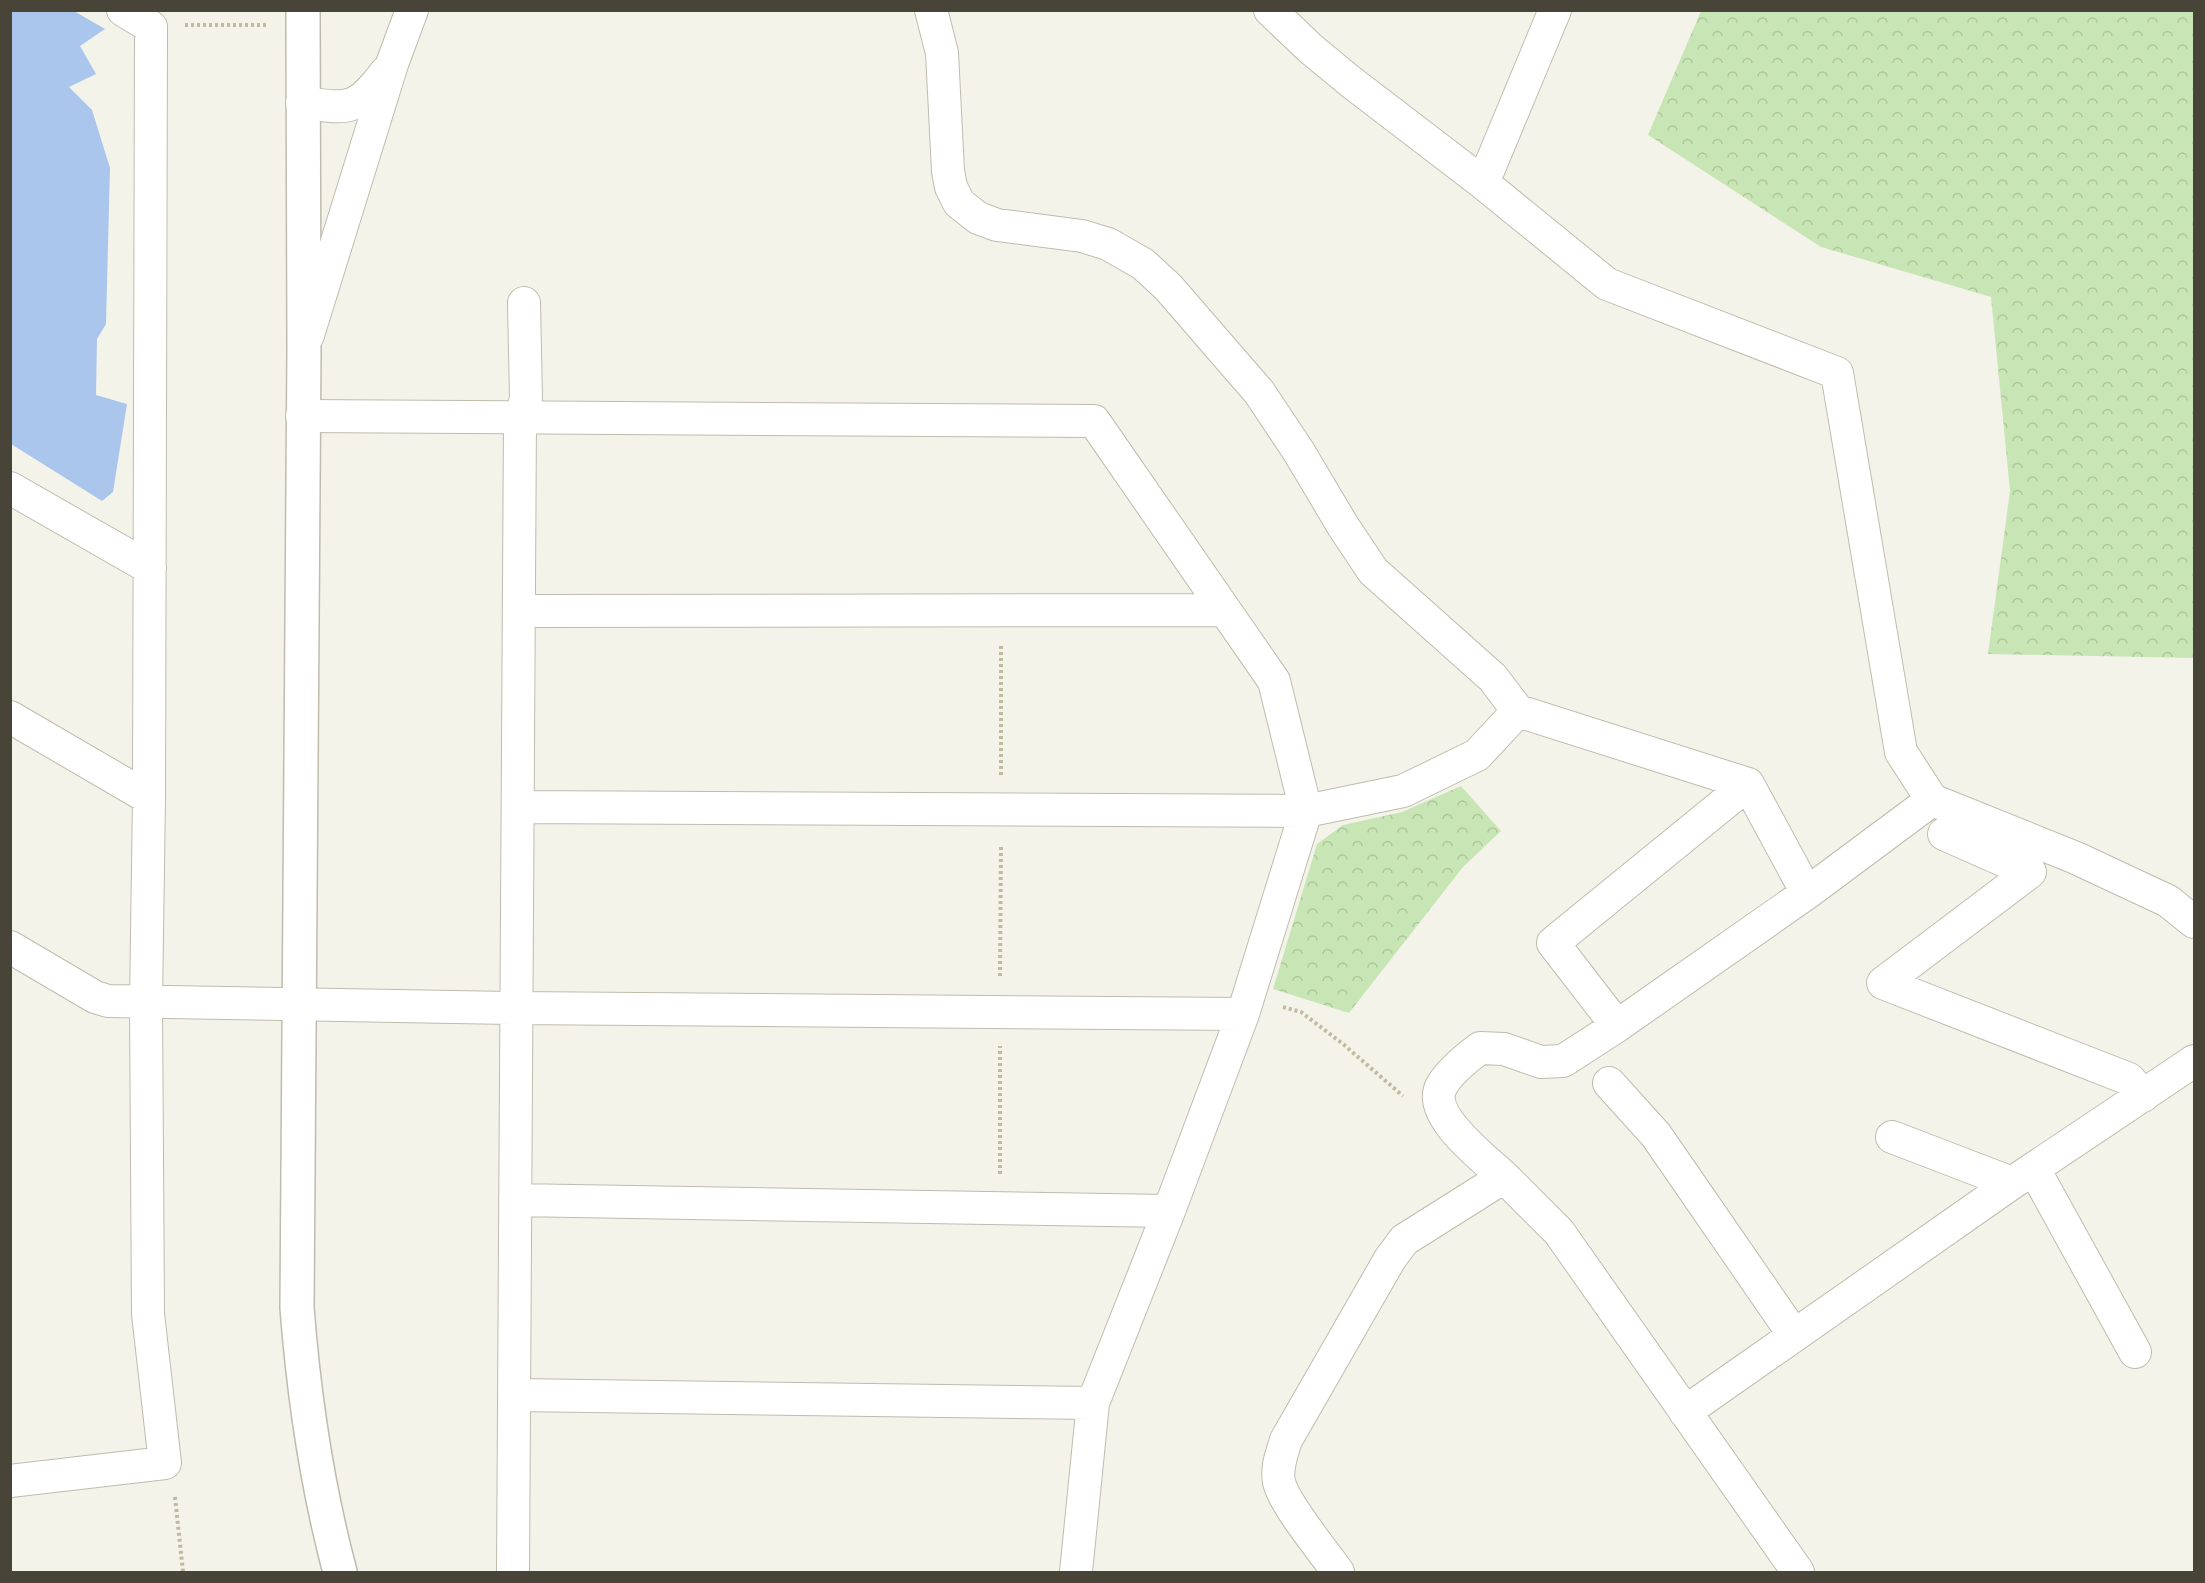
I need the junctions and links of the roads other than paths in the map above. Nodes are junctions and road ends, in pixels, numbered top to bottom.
1 (123, 10) edge
2 (303, 10) edge
3 (412, 10) edge
4 (932, 10) edge
5 (1270, 10) edge
6 (1555, 10) edge
7 (392, 64) junction
8 (302, 103) junction
9 (1483, 183) junction
10 (524, 303) dead end
11 (304, 349) junction
12 (302, 416) junction
13 (520, 417) junction
14 (10, 488) edge
15 (150, 568) junction
16 (1223, 610) junction
17 (520, 611) junction
18 (1518, 711) junction
19 (10, 717) edge
20 (1748, 784) junction
21 (149, 798) junction
22 (1932, 800) junction
23 (518, 807) junction
24 (1306, 811) junction
25 (1944, 834) dead end
26 (1807, 893) junction
27 (2194, 922) edge
28 (10, 948) edge
29 (146, 1003) junction
30 (300, 1005) junction
31 (1246, 1005) junction
32 (515, 1008) junction
33 (1617, 1026) junction
34 (2194, 1060) edge
35 (1609, 1083) dead end
36 (2143, 1096) junction
37 (1892, 1137) dead end
38 (2023, 1176) junction
39 (1504, 1177) junction
40 (515, 1200) junction
41 (1169, 1211) junction
42 (1794, 1335) junction
43 (2135, 1352) dead end
44 (516, 1395) junction
45 (1093, 1402) junction
46 (1685, 1412) junction
47 (10, 1481) edge
48 (340, 1572) edge
49 (513, 1572) edge
50 (1076, 1572) edge
51 (1338, 1572) edge
52 (1798, 1572) edge

1 - 15 street
2 - 8 street
3 - 7 street
4 - 18 street
5 - 9 street
6 - 9 street
7 - 8 street
7 - 11 street
8 - 11 street
9 - 22 street
10 - 13 street
11 - 12 street
12 - 13 street
12 - 30 street
13 - 16 street
13 - 17 street
14 - 15 street
15 - 21 street
16 - 17 street
16 - 24 street
17 - 23 street
18 - 20 street
18 - 24 street
19 - 21 street
20 - 26 street
20 - 33 street
21 - 29 street
22 - 26 street
22 - 27 street
23 - 24 street
23 - 32 street
24 - 31 street
25 - 36 street
26 - 33 street
28 - 29 street
29 - 30 street
29 - 47 street
30 - 32 street
30 - 48 street
31 - 32 street
31 - 41 street
32 - 40 street
33 - 39 street
34 - 36 street
35 - 42 street
36 - 38 street
37 - 38 street
38 - 42 street
38 - 43 street
39 - 46 street
39 - 51 street
40 - 41 street
40 - 44 street
41 - 45 street
42 - 46 street
44 - 45 street
44 - 49 street
45 - 50 street
46 - 52 street

